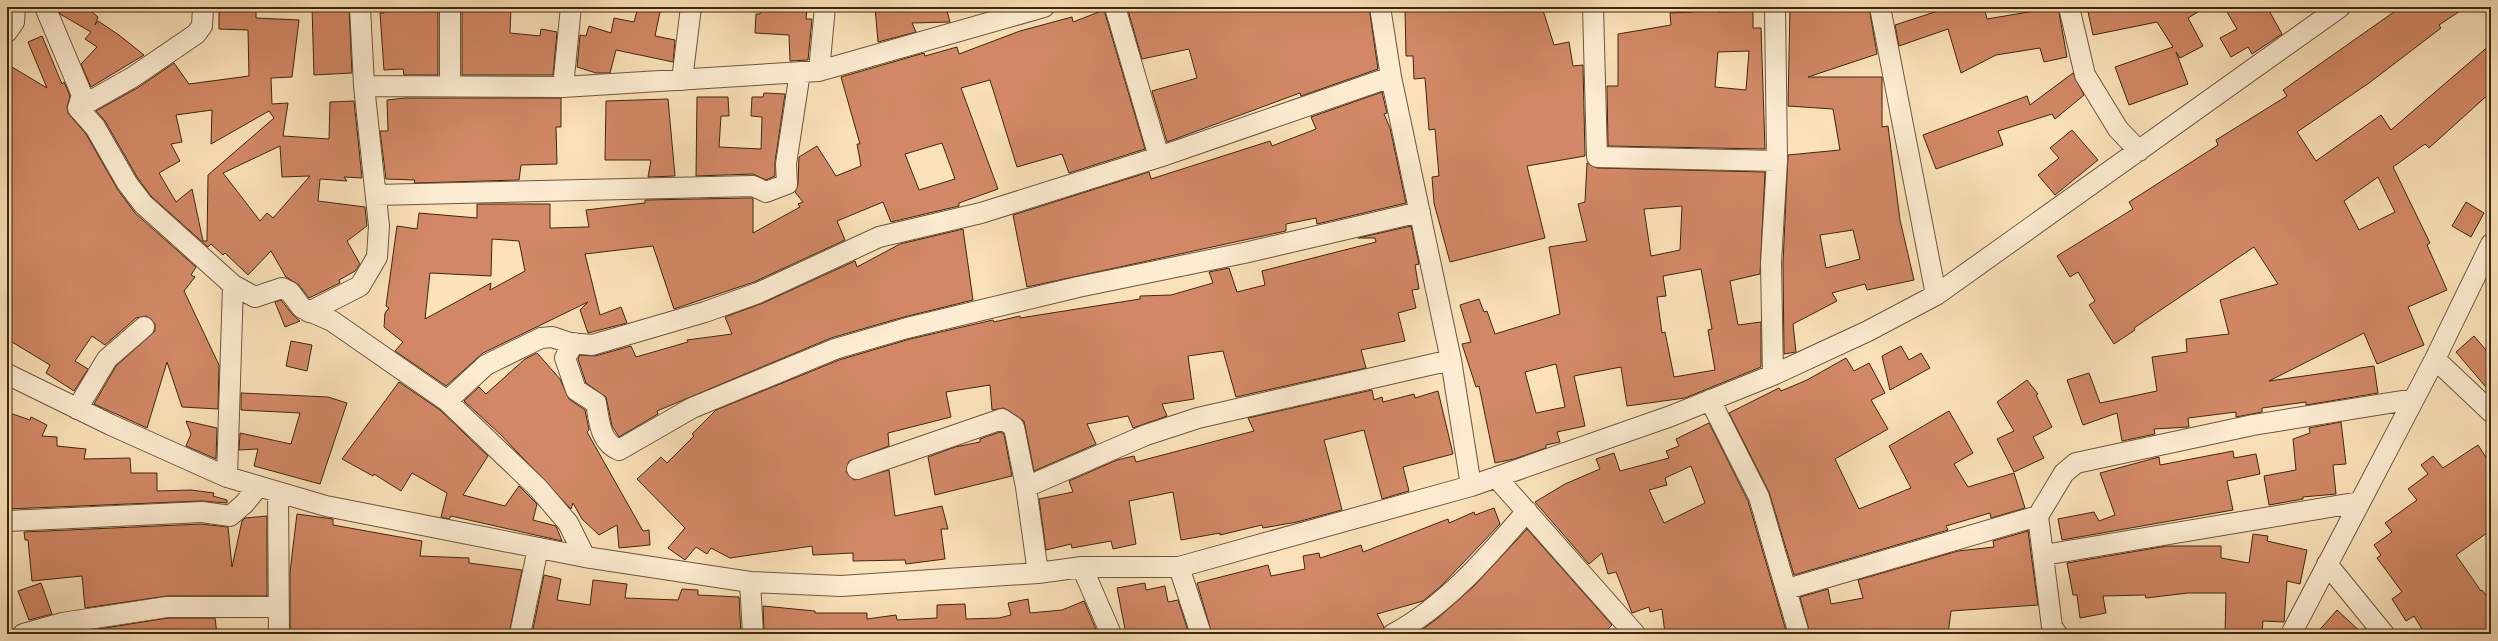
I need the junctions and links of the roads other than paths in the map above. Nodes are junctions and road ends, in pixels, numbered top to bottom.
1 (15, 7) edge
2 (45, 7) edge
3 (203, 7) edge
4 (360, 7) edge
5 (450, 7) edge
6 (571, 7) edge
7 (691, 7) edge
8 (824, 7) edge
9 (1044, 7) edge
10 (1115, 7) edge
11 (1380, 7) edge
12 (1593, 7) edge
13 (1775, 7) edge
14 (1880, 7) edge
15 (2069, 7) edge
16 (2340, 7) edge
17 (7, 32) edge
18 (809, 72) junction
19 (1391, 77) junction
20 (682, 80) junction
21 (364, 86) junction
22 (450, 86) junction
23 (563, 87) junction
24 (78, 108) junction
25 (2139, 151) junction
26 (1159, 157) junction
27 (1777, 161) junction
28 (376, 195) junction
29 (1420, 212) junction
30 (2491, 244) edge
31 (233, 285) junction
32 (1936, 294) junction
33 (309, 312) junction
34 (144, 327) dead end
35 (574, 343) junction
36 (2435, 359) junction
37 (1451, 360) junction
38 (7, 374) edge
39 (1773, 374) junction
40 (2414, 399) junction
41 (1710, 400) junction
42 (447, 401) junction
43 (77, 409) junction
44 (2491, 412) edge
45 (857, 469) dead end
46 (227, 477) junction
47 (1496, 478) junction
48 (1471, 486) junction
49 (258, 487) junction
50 (1026, 487) junction
51 (278, 492) junction
52 (2360, 502) junction
53 (1527, 511) junction
54 (2038, 516) junction
55 (7, 521) edge
56 (538, 548) junction
57 (2044, 555) junction
58 (585, 557) junction
59 (2327, 564) junction
60 (1082, 567) junction
61 (1179, 567) junction
62 (1038, 573) junction
63 (750, 582) junction
64 (1787, 589) junction
65 (279, 607) junction
66 (24, 634) edge
67 (279, 634) edge
68 (520, 634) edge
69 (753, 634) edge
70 (1110, 634) edge
71 (1201, 634) edge
72 (1393, 634) edge
73 (1635, 634) edge
74 (1799, 634) edge
75 (2057, 634) edge
76 (2290, 634) edge
77 (2384, 634) edge

1 - 17 street
2 - 24 street
3 - 24 street
4 - 21 street
5 - 22 street
6 - 23 street
7 - 20 street
8 - 18 street
9 - 18 street
10 - 26 street
11 - 19 street
12 - 27 street
13 - 27 street
14 - 32 street
15 - 25 street
16 - 25 street
18 - 20 street
18 - 28 street
19 - 26 street
19 - 29 street
20 - 23 street
21 - 22 street
21 - 28 street
22 - 23 street
24 - 31 street
25 - 32 street
26 - 35 street
27 - 39 street
28 - 33 street
29 - 35 street
29 - 37 street
30 - 36 street
31 - 33 street
31 - 46 street
32 - 39 street
33 - 42 street
34 - 43 street
35 - 42 street
36 - 40 street
36 - 44 street
37 - 48 street
37 - 50 street
38 - 43 street
39 - 41 street
40 - 52 street
40 - 54 street
41 - 47 street
41 - 64 street
42 - 58 street
43 - 46 street
45 - 50 street
46 - 49 street
47 - 48 street
47 - 53 street
48 - 61 street
49 - 51 street
49 - 55 street
50 - 62 street
51 - 56 street
51 - 65 street
52 - 57 street
52 - 59 street
53 - 72 street
53 - 73 street
54 - 57 street
54 - 64 street
56 - 58 street
56 - 68 street
57 - 75 street
58 - 63 street
59 - 76 street
59 - 77 street
60 - 61 street
60 - 62 street
60 - 70 street
61 - 71 street
62 - 63 street
63 - 69 street
64 - 74 street
65 - 66 street
65 - 67 street

